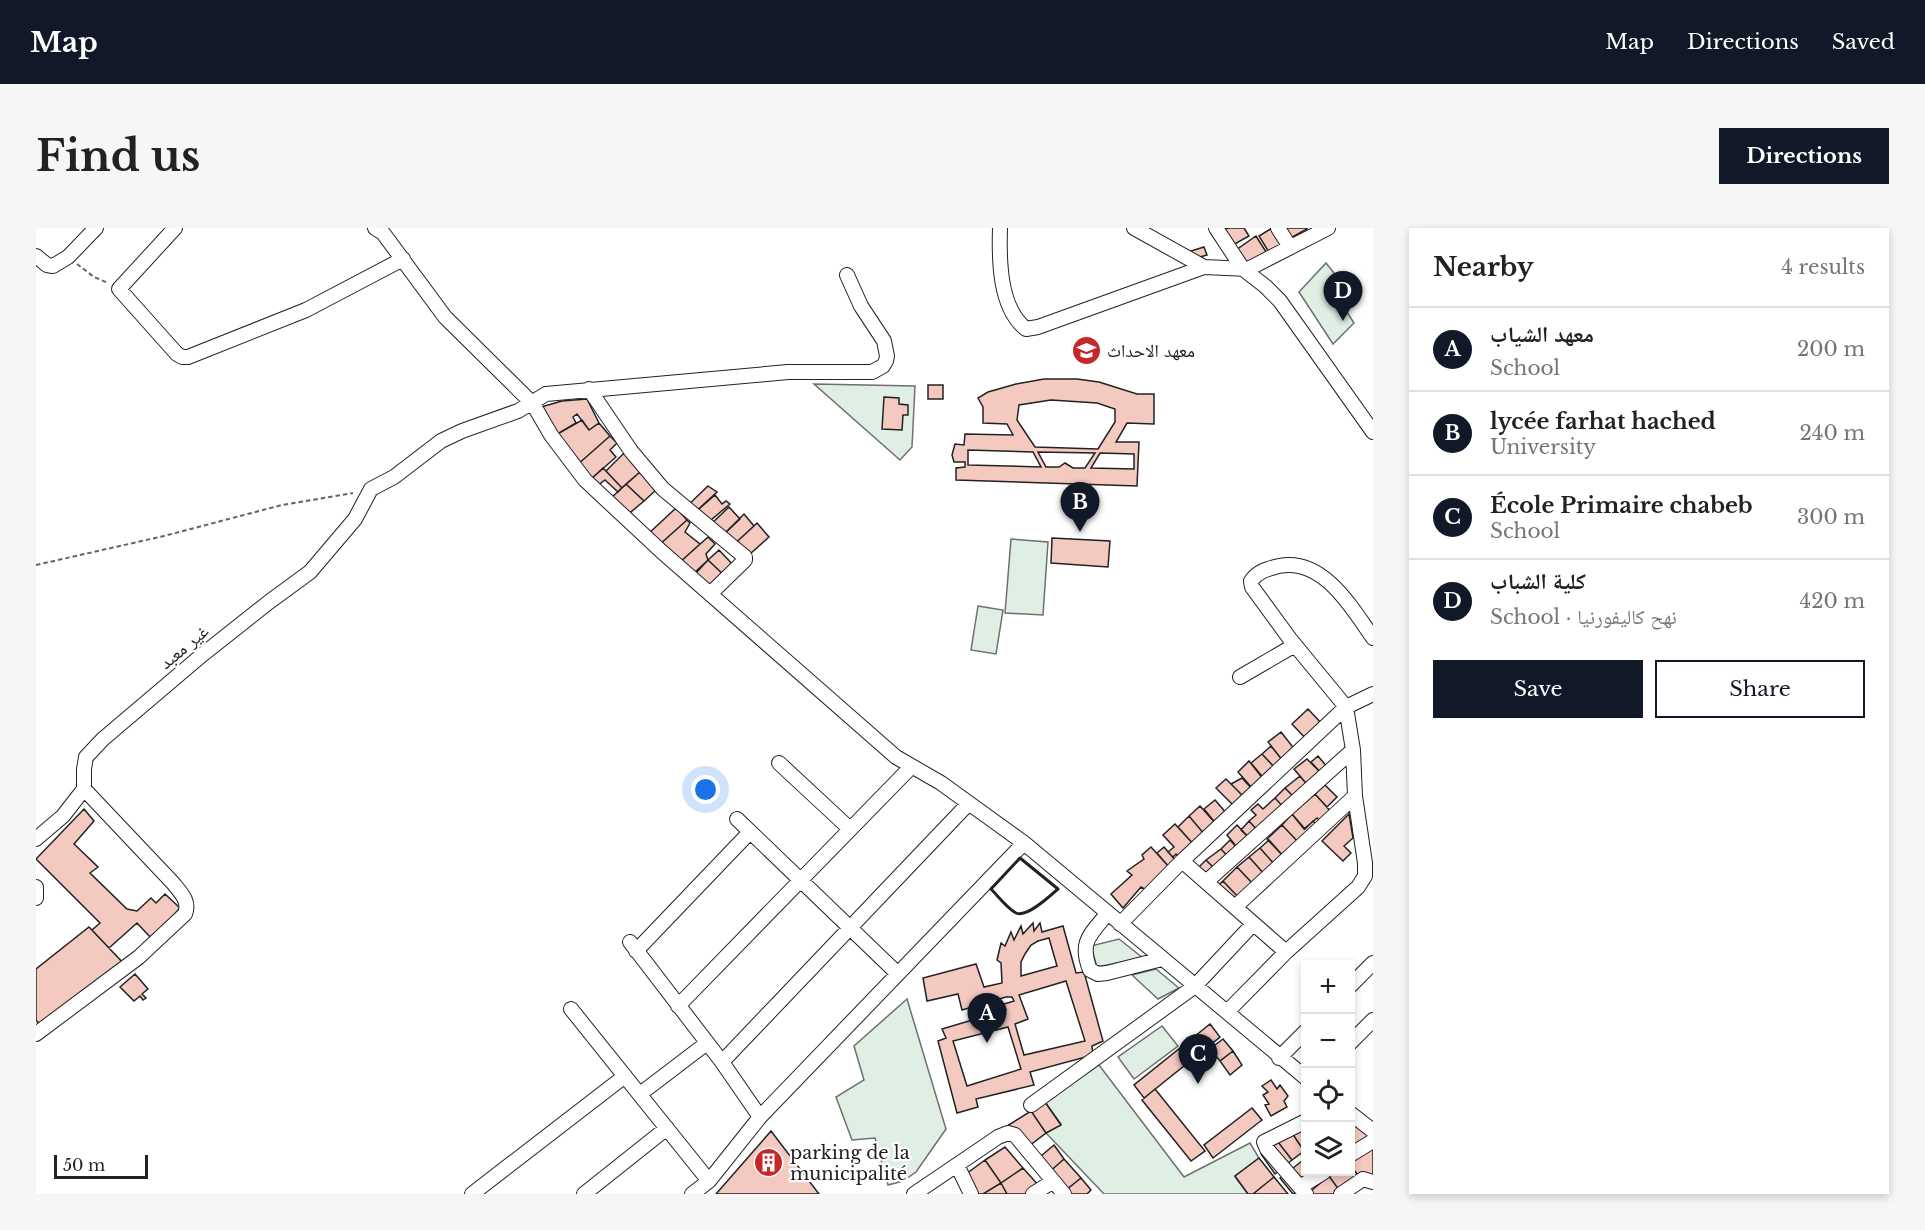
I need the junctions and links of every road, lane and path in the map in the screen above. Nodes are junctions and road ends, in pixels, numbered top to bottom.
1 (96, 228) edge
2 (175, 228) edge
3 (375, 228) edge
4 (1000, 228) edge
5 (1134, 228) edge
6 (1216, 228) edge
7 (1278, 228) edge
8 (1328, 228) edge
9 (1290, 248) junction
10 (36, 256) edge
11 (68, 257) junction
12 (403, 259) junction
13 (1204, 267) junction
14 (1243, 269) junction
15 (847, 275) dead end
16 (119, 289) junction
17 (589, 389) junction
18 (533, 404) junction
19 (1373, 432) edge
20 (371, 489) junction
21 (36, 565) edge
22 (710, 594) junction
23 (1373, 638) edge
24 (1295, 645) junction
25 (1240, 677) dead end
26 (1373, 694) edge
27 (1346, 707) junction
28 (1353, 750) junction
29 (779, 763) dead end
30 (910, 767) junction
31 (84, 789) junction
32 (1354, 796) junction
33 (969, 803) junction
34 (736, 819) dead end
35 (850, 829) junction
36 (750, 832) junction
37 (36, 839) edge
38 (1024, 843) junction
39 (1182, 861) junction
40 (1369, 872) edge
41 (800, 880) junction
42 (1206, 882) junction
43 (36, 887) edge
44 (36, 898) edge
45 (1235, 907) junction
46 (1107, 914) junction
47 (1120, 924) junction
48 (1253, 924) junction
49 (850, 928) junction
50 (1286, 952) junction
51 (1162, 959) junction
52 (1373, 963) edge
53 (898, 974) junction
54 (1355, 981) edge
55 (1195, 986) junction
56 (678, 1006) junction
57 (572, 1009) dead end
58 (1227, 1012) junction
59 (1373, 1020) edge
60 (39, 1026) edge
61 (1301, 1035) edge
62 (1355, 1038) edge
63 (707, 1043) junction
64 (1279, 1058) junction
65 (722, 1062) junction
66 (1301, 1075) edge
67 (625, 1076) junction
68 (640, 1094) junction
69 (1031, 1105) dead end
70 (760, 1117) junction
71 (1355, 1117) edge
72 (1301, 1122) edge
73 (667, 1128) junction
74 (1373, 1131) edge
75 (1373, 1142) edge
76 (1355, 1152) edge
77 (957, 1165) junction
78 (1320, 1176) edge
79 (709, 1181) junction
80 (1052, 1182) junction
81 (1373, 1182) edge
82 (1303, 1191) edge
83 (480, 1192) edge
84 (584, 1194) edge
85 (692, 1194) edge
86 (914, 1194) edge
87 (971, 1194) edge
88 (1033, 1194) edge
89 (1064, 1194) edge
90 (1341, 1194) edge

1 - 11 street
2 - 16 street
3 - 12 street
4 - 13 street
5 - 13 street
6 - 14 street
7 - 9 street
8 - 9 street
9 - 14 street
10 - 11 street
11 - 16 path
12 - 16 street
12 - 18 street
13 - 14 street
14 - 19 street
15 - 17 street
17 - 18 street
17 - 22 street
18 - 20 street
18 - 22 street
20 - 21 path
20 - 31 street, غير معبد
22 - 30 street
23 - 24 street
24 - 25 street
24 - 27 street
26 - 27 street
27 - 28 street
27 - 39 street
28 - 32 street
28 - 42 street
29 - 35 street
30 - 33 street
30 - 35 street
31 - 37 street
31 - 60 street
32 - 40 street
32 - 45 street
33 - 38 street
33 - 49 street
34 - 36 street
35 - 41 street
36 - 41 street
36 - 56 street
38 - 46 street
38 - 53 street
39 - 42 street
39 - 47 street
40 - 50 street
41 - 49 street
41 - 56 street
42 - 45 street
43 - 44 street
45 - 48 street
46 - 47 street
46 - 51 street
47 - 51 street
48 - 50 street
48 - 55 street
49 - 53 street
49 - 65 street
50 - 58 street
51 - 55 street
52 - 54 street
53 - 70 street
55 - 58 street
55 - 69 street
56 - 63 street
57 - 67 street
58 - 64 street
59 - 62 street
61 - 64 street
63 - 65 street
63 - 68 street
64 - 66 street
65 - 70 street
67 - 68 street
67 - 83 street
68 - 73 street
70 - 79 street
71 - 74 street
72 - 82 street
73 - 79 street
73 - 84 street
75 - 76 street
77 - 80 street
77 - 86 street
77 - 87 street
78 - 82 street
79 - 85 street
80 - 88 street
80 - 89 street
81 - 90 street

